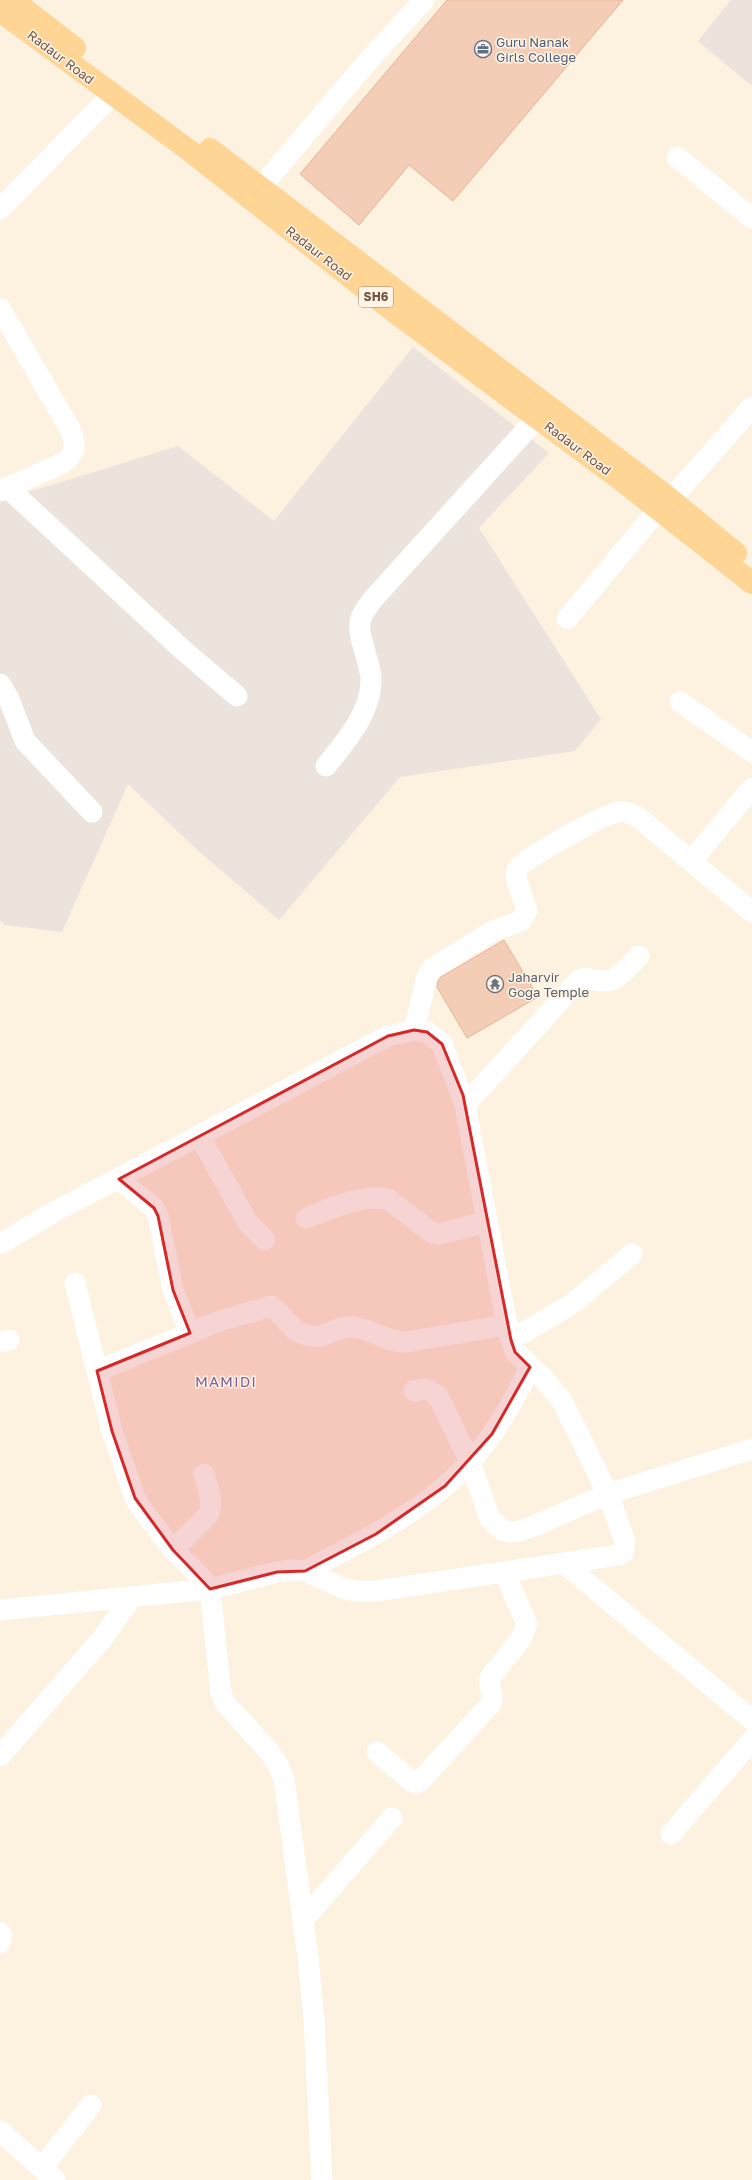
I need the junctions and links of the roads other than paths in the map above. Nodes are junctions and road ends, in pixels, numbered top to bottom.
1 (13, 0) edge
2 (424, 0) edge
3 (0, 11) edge
4 (112, 95) junction
5 (677, 157) dead end
6 (261, 187) junction
7 (0, 210) edge
8 (752, 218) edge
9 (0, 308) edge
10 (752, 407) edge
11 (537, 418) junction
12 (4, 489) edge
13 (664, 505) junction
14 (752, 566) edge
15 (752, 583) edge
16 (567, 619) dead end
17 (0, 684) edge
18 (237, 696) dead end
19 (680, 702) dead end
20 (752, 752) edge
21 (326, 766) dead end
22 (752, 788) edge
23 (92, 812) dead end
24 (692, 860) junction
25 (752, 912) edge
26 (639, 956) dead end
27 (414, 1030) junction
28 (465, 1105) junction
29 (200, 1137) junction
30 (119, 1179) junction
31 (306, 1218) dead end
32 (486, 1222) junction
33 (265, 1240) dead end
34 (0, 1244) edge
35 (632, 1254) dead end
36 (75, 1283) dead end
37 (509, 1332) junction
38 (190, 1333) junction
39 (530, 1367) junction
40 (97, 1371) junction
41 (414, 1391) dead end
42 (752, 1449) edge
43 (470, 1462) junction
44 (204, 1474) dead end
45 (608, 1494) junction
46 (173, 1550) junction
47 (565, 1564) junction
48 (305, 1571) junction
49 (504, 1572) junction
50 (210, 1589) junction
51 (132, 1597) junction
52 (0, 1610) edge
53 (752, 1720) edge
54 (752, 1740) edge
55 (377, 1752) dead end
56 (0, 1756) edge
57 (392, 1818) dead end
58 (671, 1834) dead end
59 (303, 1920) junction
60 (0, 1932) edge
61 (0, 1943) edge
62 (91, 2105) dead end
63 (0, 2131) edge
64 (48, 2174) edge
65 (322, 2180) edge

1 - 6 main road, Radaur Road / SH6
2 - 6 street
3 - 4 main road, Radaur Road / SH6
4 - 7 street
4 - 11 main road, Radaur Road / SH6
5 - 8 street
6 - 13 main road, Radaur Road / SH6
9 - 12 street
10 - 13 street
11 - 13 main road, Radaur Road / SH6
11 - 21 street
12 - 18 street
13 - 14 main road, Radaur Road / SH6
13 - 15 main road, Radaur Road / SH6
13 - 16 street
17 - 23 street
19 - 20 street
22 - 24 street
24 - 25 street
24 - 27 street
26 - 28 street
27 - 28 street
27 - 29 street
28 - 32 street
29 - 30 street
29 - 33 street
30 - 34 street
30 - 38 street
31 - 32 street
32 - 37 street
35 - 37 street
36 - 40 street
37 - 38 street
37 - 39 street
38 - 40 street
39 - 43 street
39 - 45 street
40 - 46 street
41 - 43 street
42 - 45 street
43 - 45 street
43 - 48 street
44 - 46 street
45 - 47 street
46 - 50 street
47 - 49 street
47 - 53 street
48 - 49 street
48 - 50 street
49 - 55 street
50 - 51 street
50 - 59 street
51 - 52 street
51 - 56 street
54 - 58 street
57 - 59 street
59 - 65 street
60 - 61 street
62 - 64 street
63 - 64 street

